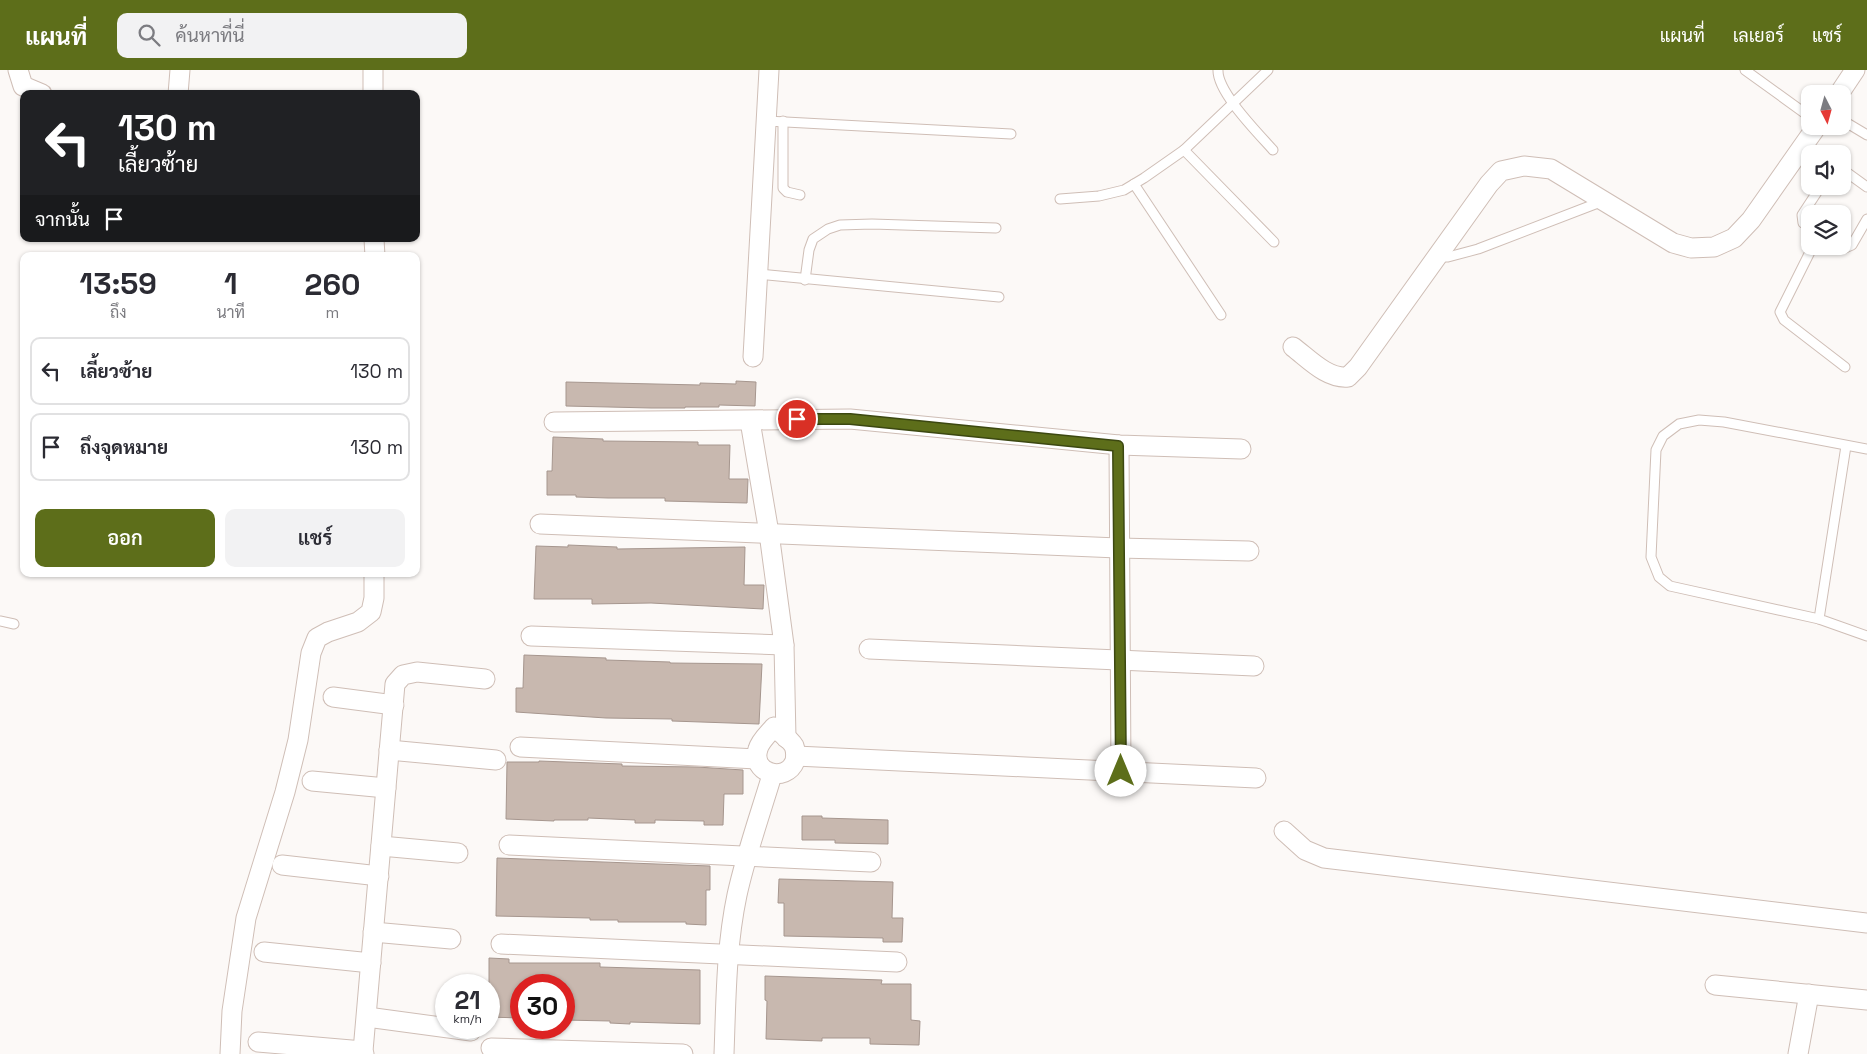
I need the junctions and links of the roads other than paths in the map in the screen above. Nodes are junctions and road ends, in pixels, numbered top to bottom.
1 (18, 70) edge
2 (180, 70) edge
3 (373, 70) edge
4 (769, 70) edge
5 (1218, 70) edge
6 (1268, 70) edge
7 (1745, 70) edge
8 (1855, 70) edge
9 (1845, 85) edge
10 (32, 90) edge
11 (178, 90) edge
12 (373, 90) edge
13 (1233, 103) junction
14 (1801, 110) edge
15 (775, 121) junction
16 (1851, 125) edge
17 (1011, 134) dead end
18 (1811, 135) edge
19 (1867, 135) edge
20 (1184, 150) junction
21 (1273, 150) dead end
22 (1851, 176) edge
23 (1134, 184) junction
24 (1867, 187) edge
25 (800, 195) dead end
26 (1060, 199) dead end
27 (1604, 201) junction
28 (1867, 219) edge
29 (996, 228) dead end
30 (1274, 242) dead end
31 (1851, 245) edge
32 (1808, 255) edge
33 (1436, 257) junction
34 (758, 274) junction
35 (805, 280) junction
36 (999, 297) dead end
37 (1221, 315) dead end
38 (1293, 347) dead end
39 (753, 357) dead end
40 (1845, 367) dead end
41 (750, 421) junction
42 (554, 422) dead end
43 (1118, 446) junction
44 (1846, 446) junction
45 (1241, 449) dead end
46 (1867, 449) edge
47 (540, 524) dead end
48 (769, 533) junction
49 (1118, 548) junction
50 (1249, 551) dead end
51 (374, 577) edge
52 (1819, 619) junction
53 (0, 622) edge
54 (14, 624) dead end
55 (531, 636) dead end
56 (1867, 636) edge
57 (784, 645) junction
58 (869, 649) dead end
59 (1121, 661) junction
60 (1254, 666) dead end
61 (485, 679) dead end
62 (333, 697) dead end
63 (394, 705) junction
64 (786, 738) junction
65 (520, 747) dead end
66 (389, 750) junction
67 (796, 756) junction
68 (496, 760) dead end
69 (757, 760) junction
70 (1121, 771) junction
71 (772, 775) junction
72 (1256, 778) dead end
73 (312, 781) dead end
74 (386, 788) junction
75 (1284, 831) dead end
76 (381, 846) junction
77 (508, 846) dead end
78 (458, 853) dead end
79 (747, 857) junction
80 (870, 862) dead end
81 (282, 865) dead end
82 (379, 876) junction
83 (1867, 923) edge
84 (373, 932) junction
85 (451, 939) dead end
86 (501, 944) dead end
87 (264, 952) dead end
88 (729, 954) junction
89 (897, 962) dead end
90 (371, 963) junction
91 (1715, 985) dead end
92 (1809, 994) junction
93 (1867, 1000) edge
94 (366, 1017) junction
95 (435, 1026) edge
96 (258, 1042) dead end
97 (491, 1048) dead end
98 (363, 1052) edge
99 (230, 1054) edge
100 (683, 1054) edge
101 (724, 1054) edge
102 (1798, 1054) edge

1 - 10 street
2 - 11 street
3 - 12 street
4 - 15 street
5 - 13 lane
6 - 13 lane
7 - 14 lane
8 - 9 street
13 - 20 lane
13 - 21 lane
15 - 17 lane
15 - 25 lane
15 - 34 street
16 - 19 lane
18 - 27 street
20 - 23 lane
20 - 30 lane
22 - 24 lane
23 - 26 lane
23 - 37 lane
27 - 33 lane
27 - 33 street
28 - 31 lane
29 - 35 lane
32 - 40 lane
33 - 38 street
34 - 35 lane
34 - 39 street
35 - 36 lane
41 - 42 street
41 - 43 street
41 - 48 street
43 - 45 street
43 - 49 street
44 - 46 lane
44 - 52 lane
44 - 52 lane
47 - 48 street
48 - 49 street
48 - 57 street
49 - 50 street
49 - 59 street
51 - 99 street
52 - 56 lane
53 - 54 lane
55 - 57 street
57 - 64 street
58 - 59 street
59 - 60 street
59 - 70 street
61 - 63 street
62 - 63 street
63 - 66 street
64 - 67 street
64 - 69 street
65 - 69 street
66 - 68 street
66 - 74 street
67 - 70 street
67 - 71 street
69 - 71 street
70 - 72 street
71 - 79 street
73 - 74 street
74 - 76 street
75 - 83 street
76 - 78 street
76 - 82 street
77 - 79 street
79 - 80 street
79 - 88 street
81 - 82 street
82 - 84 street
84 - 85 street
84 - 90 street
86 - 88 street
87 - 90 street
88 - 89 street
88 - 101 street
90 - 94 street
91 - 92 street
92 - 93 street
92 - 102 street
94 - 95 street
94 - 98 street
96 - 98 street
97 - 100 street

